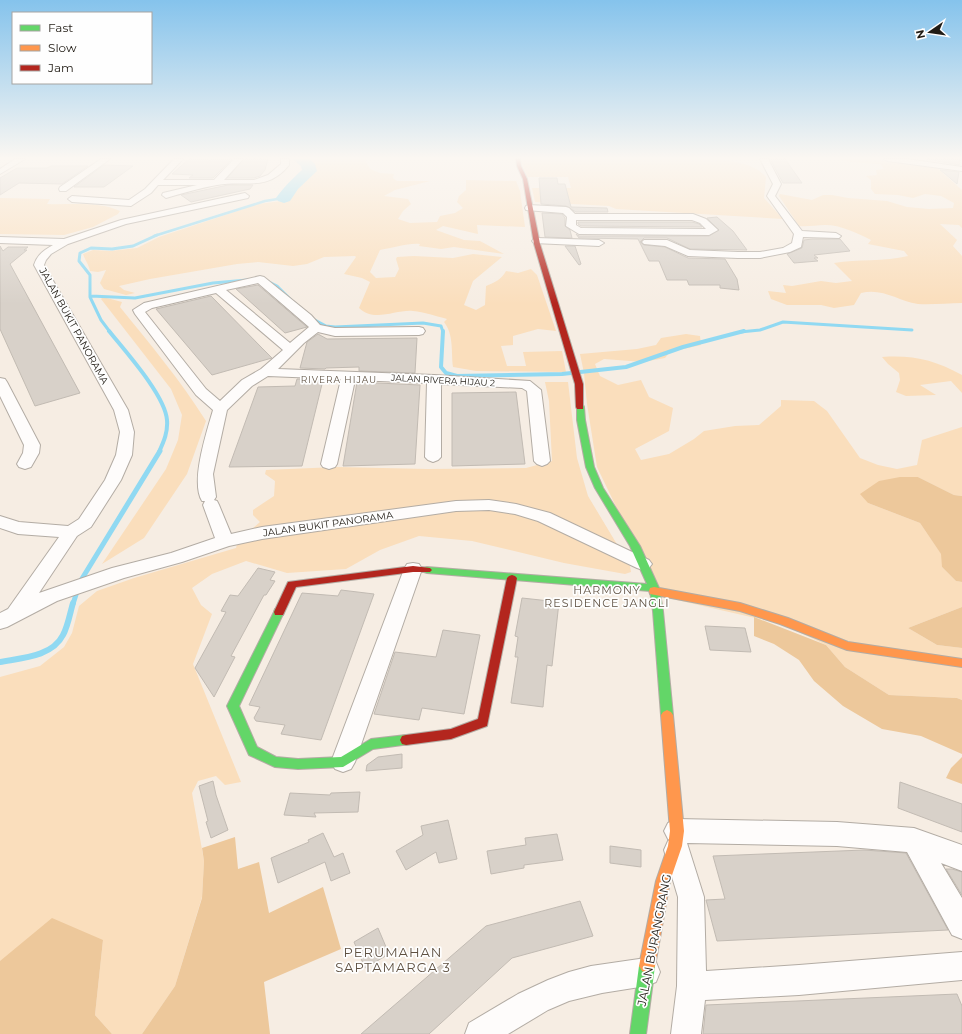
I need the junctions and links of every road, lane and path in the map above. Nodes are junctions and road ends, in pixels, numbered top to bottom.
1 (115, 207) edge
2 (132, 207) edge
3 (134, 207) edge
4 (140, 207) edge
5 (191, 207) edge
6 (780, 207) edge
7 (529, 208) joint
8 (137, 211) junction
9 (572, 217) junction
10 (799, 234) junction
11 (836, 236) dead end
12 (537, 241) junction
13 (2, 242) edge
14 (65, 242) junction
15 (639, 242) dead end
16 (605, 243) dead end
17 (217, 288) junction
18 (316, 328) junction
19 (419, 331) dead end
20 (291, 350) junction
21 (266, 372) junction
22 (349, 376) junction
23 (434, 380) junction
24 (0, 382) edge
25 (220, 409) junction
26 (433, 457) dead end
27 (542, 461) dead end
28 (25, 464) dead end
29 (329, 464) dead end
30 (0, 522) edge
31 (18, 528) junction
32 (0, 532) edge
33 (71, 532) junction
34 (225, 541) junction
35 (643, 564) junction
36 (413, 569) junction
37 (512, 578) junction
38 (654, 589) junction
39 (7, 618) edge
40 (962, 663) edge
41 (343, 762) junction
42 (676, 838) junction
43 (914, 840) junction
44 (962, 858) edge
45 (962, 925) edge
46 (962, 966) edge
47 (646, 972) junction
48 (692, 986) junction
49 (480, 1034) edge
50 (638, 1034) edge
51 (686, 1034) edge

1 - 8 street
2 - 8 street
3 - 8 street
4 - 8 street
5 - 8 street, JALAN BUKIT PANORAMA
6 - 10 street
7 - 9 street
7 - 12 street
8 - 14 street, JALAN BUKIT PANORAMA
9 - 9 street
10 - 11 street
10 - 15 street
12 - 16 street
12 - 35 street
13 - 14 street
14 - 33 street, JALAN BUKIT PANORAMA
17 - 18 street
17 - 20 street
17 - 25 street
18 - 19 street
18 - 20 street
20 - 21 street
21 - 22 street, JALAN RIVERA HIJAU 2
21 - 25 street
22 - 23 street, JALAN RIVERA HIJAU 2
22 - 29 street
23 - 26 street
23 - 27 street, JALAN RIVERA HIJAU 2
24 - 28 street
25 - 34 street
30 - 31 street
31 - 32 street
31 - 33 street
33 - 39 street, JALAN BUKIT PANORAMA
34 - 35 street, JALAN BUKIT PANORAMA
34 - 39 street, JALAN BUKIT PANORAMA
35 - 38 street
36 - 37 street
36 - 41 street
36 - 41 street
37 - 38 street
37 - 41 street
38 - 40 street
38 - 42 street
42 - 43 street
42 - 47 street, JALAN BURANGRANG
42 - 48 street, JALAN BURANGRANG
43 - 44 street
43 - 45 street
46 - 48 street
47 - 49 street
47 - 50 street, JALAN BURANGRANG
48 - 51 street, JALAN BURANGRANG

